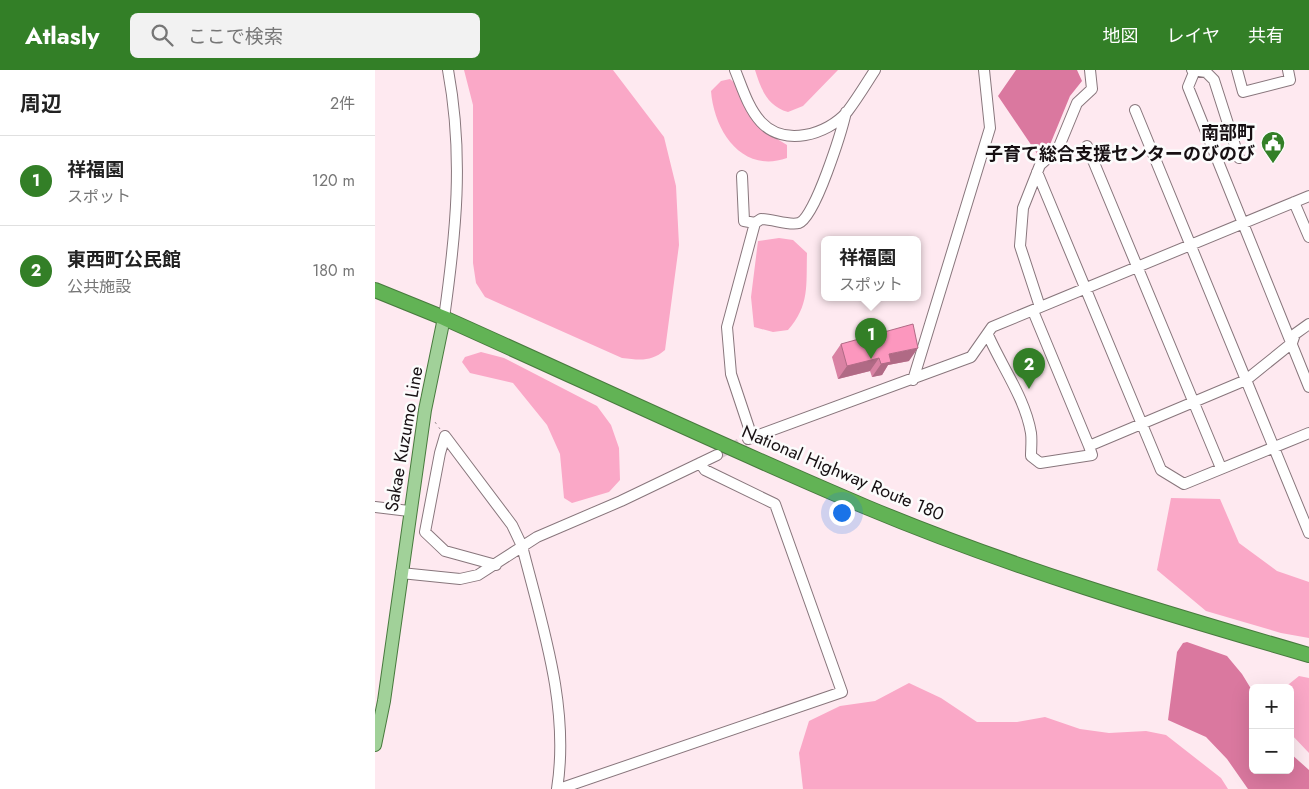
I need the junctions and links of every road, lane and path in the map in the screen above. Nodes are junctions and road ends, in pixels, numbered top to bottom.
1 (448, 70) edge
2 (735, 70) edge
3 (875, 70) edge
4 (984, 70) edge
5 (1089, 70) edge
6 (1237, 70) edge
7 (1288, 70) edge
8 (1194, 71) edge
9 (1135, 110) dead end
10 (846, 112) junction
11 (1087, 146) dead end
12 (1239, 158) dead end
13 (1037, 172) junction
14 (742, 176) dead end
15 (1309, 196) edge
16 (1294, 202) junction
17 (1244, 222) junction
18 (755, 223) junction
19 (1309, 237) edge
20 (1189, 245) junction
21 (1136, 267) junction
22 (1085, 288) junction
23 (375, 290) edge
24 (1036, 309) junction
25 (444, 318) junction
26 (1309, 324) edge
27 (988, 335) junction
28 (1291, 343) junction
29 (913, 380) junction
30 (1246, 380) junction
31 (1309, 387) edge
32 (1192, 401) junction
33 (425, 410) junction
34 (1142, 425) junction
35 (1309, 433) edge
36 (445, 436) junction
37 (1089, 446) junction
38 (1274, 448) junction
39 (717, 455) tunnel mouth
40 (700, 463) junction
41 (1221, 468) junction
42 (375, 507) edge
43 (409, 511) junction
44 (1309, 533) edge
45 (522, 546) junction
46 (496, 565) junction
47 (401, 573) junction
48 (1309, 655) edge
49 (375, 745) edge
50 (558, 789) edge

1 - 25 street
2 - 10 street
3 - 10 street
4 - 29 street
5 - 13 street
6 - 7 street
8 - 12 street
8 - 17 street
9 - 20 street
10 - 18 street
11 - 21 street
13 - 22 street
13 - 24 street
14 - 18 street
15 - 16 street
16 - 17 street
16 - 19 street
17 - 20 street
17 - 28 street
18 - 29 street
20 - 21 street
20 - 30 street
21 - 22 street
21 - 32 street
22 - 24 street
22 - 34 street
23 - 25 highway, National Highway Route 180
24 - 27 street
24 - 37 street
25 - 33 main road, Sakae Kuzumo Line
25 - 48 highway, National Highway Route 180
26 - 28 street
27 - 29 street
27 - 37 street
28 - 30 street
28 - 31 street
30 - 32 street
30 - 38 street
32 - 34 street
32 - 41 street
33 - 36 path
33 - 43 main road, Sakae Kuzumo Line
34 - 37 street
34 - 41 street
35 - 38 street
36 - 45 street
36 - 46 street
38 - 41 street
38 - 44 street
39 - 40 street
40 - 45 street
40 - 50 street
42 - 43 street
43 - 47 main road, Sakae Kuzumo Line
45 - 46 street
45 - 50 street
46 - 47 street
47 - 49 main road, Sakae Kuzumo Line

